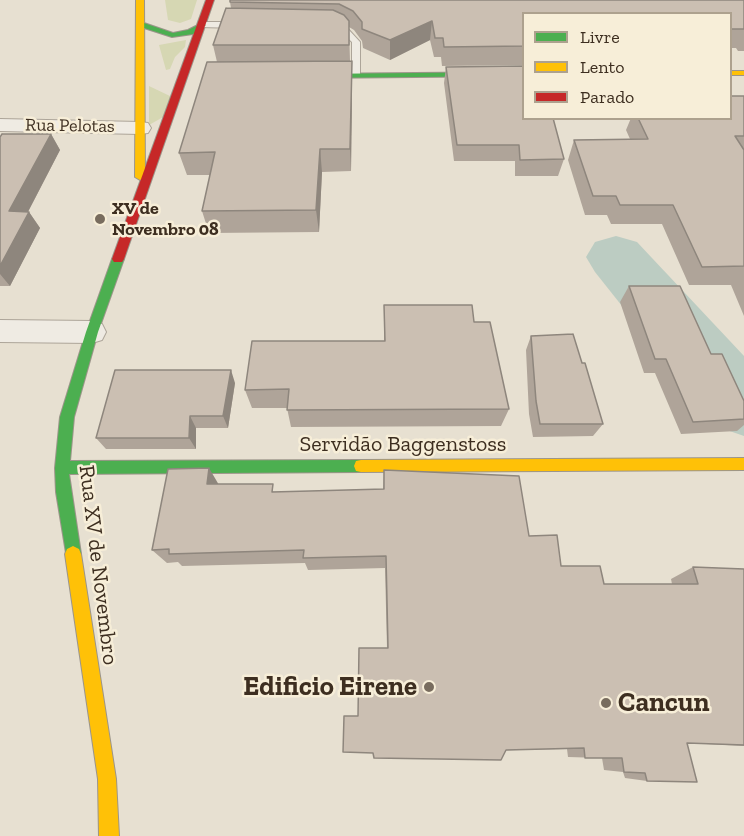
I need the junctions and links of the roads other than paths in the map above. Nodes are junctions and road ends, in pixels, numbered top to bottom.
1 (140, 0) edge
2 (210, 0) edge
3 (141, 24) junction
4 (202, 26) junction
5 (250, 26) edge
6 (325, 27) edge
7 (522, 74) edge
8 (357, 75) junction
9 (288, 76) edge
10 (0, 125) edge
11 (140, 128) junction
12 (140, 202) junction
13 (0, 331) edge
14 (92, 332) junction
15 (744, 464) edge
16 (62, 468) junction
17 (109, 836) edge

1 - 3 main road, Rua XV de Novembro
2 - 4 main road, Rua XV de Novembro
3 - 4 main road
3 - 11 main road, Rua XV de Novembro
4 - 5 lane
4 - 12 main road, Rua XV de Novembro
6 - 8 lane
7 - 8 main road
8 - 9 main road
10 - 11 street, Rua Pelotas
11 - 12 main road, Rua XV de Novembro
12 - 14 main road, Rua XV de Novembro
13 - 14 street
14 - 16 main road, Rua XV de Novembro
15 - 16 main road, Servidão Baggenstoss
16 - 17 main road, Rua XV de Novembro

